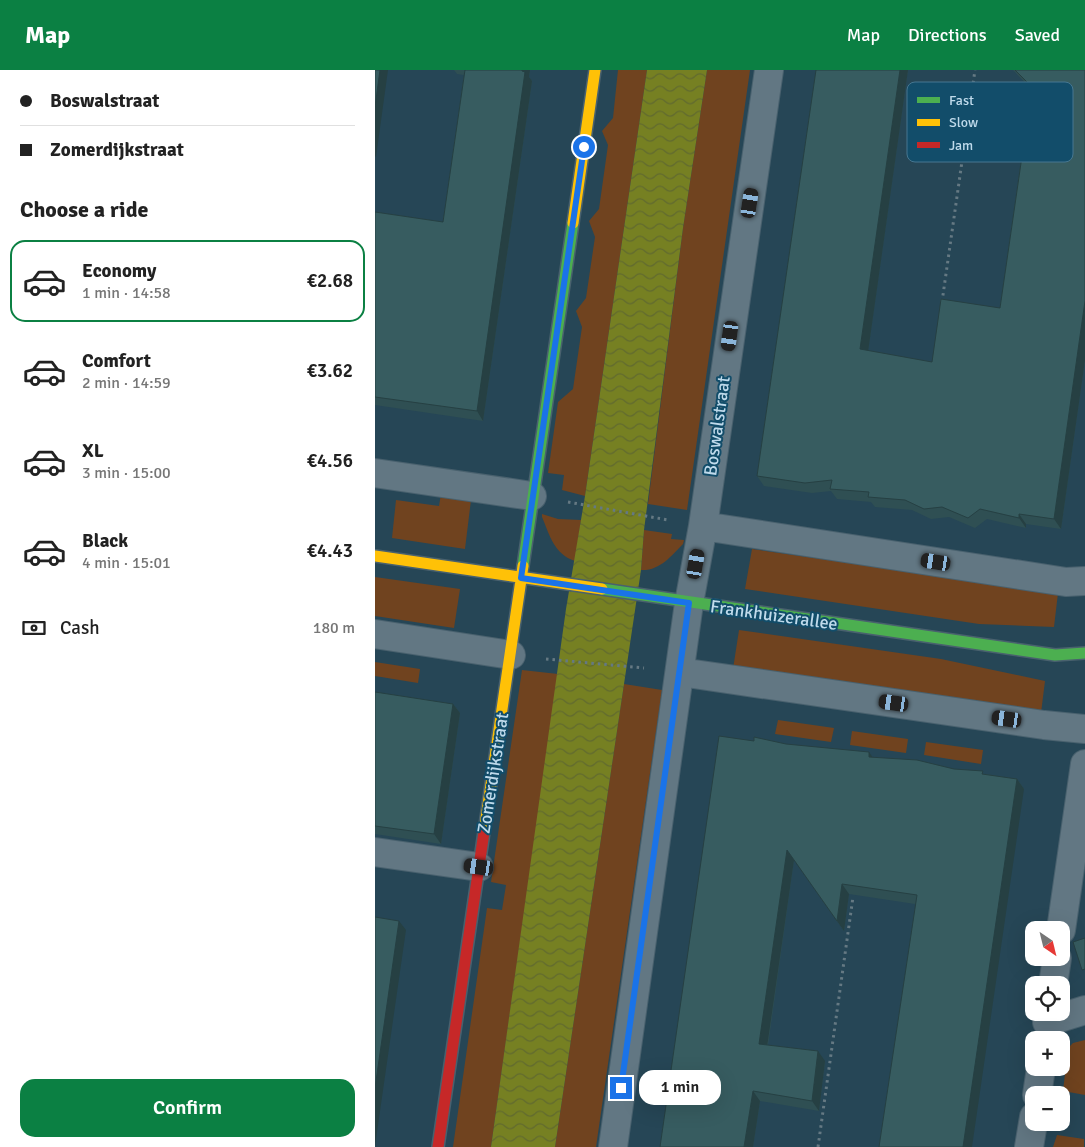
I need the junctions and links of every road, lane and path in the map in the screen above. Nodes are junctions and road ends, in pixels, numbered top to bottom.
1 (595, 70) edge
2 (769, 70) edge
3 (962, 162) edge
4 (941, 305) edge
5 (375, 472) edge
6 (533, 496) junction
7 (703, 526) junction
8 (375, 556) edge
9 (521, 578) junction
10 (1085, 581) edge
11 (689, 603) junction
12 (375, 634) edge
13 (1085, 653) edge
14 (511, 655) junction
15 (680, 672) junction
16 (1085, 728) edge
17 (1085, 764) edge
18 (375, 852) edge
19 (479, 867) junction
20 (853, 897) edge
21 (1062, 921) edge
22 (1085, 1010) edge
23 (1047, 1025) edge
24 (1032, 1131) edge
25 (438, 1147) edge
26 (613, 1147) edge
27 (818, 1147) edge
28 (1029, 1147) edge

1 - 6 street
2 - 7 street, Boswalstraat
3 - 4 path
5 - 6 street
6 - 7 path
6 - 9 street
7 - 10 street
7 - 11 street, Boswalstraat
8 - 9 street, Frankhuizerallee
9 - 11 street, Frankhuizerallee
9 - 14 street, Zomerdijkstraat
11 - 13 street, Frankhuizerallee
11 - 15 street
12 - 14 street
14 - 15 path
14 - 19 street, Zomerdijkstraat
15 - 16 street
15 - 26 street
17 - 21 street
18 - 19 street
19 - 25 street, Zomerdijkstraat
20 - 27 path
22 - 23 street
24 - 28 street

